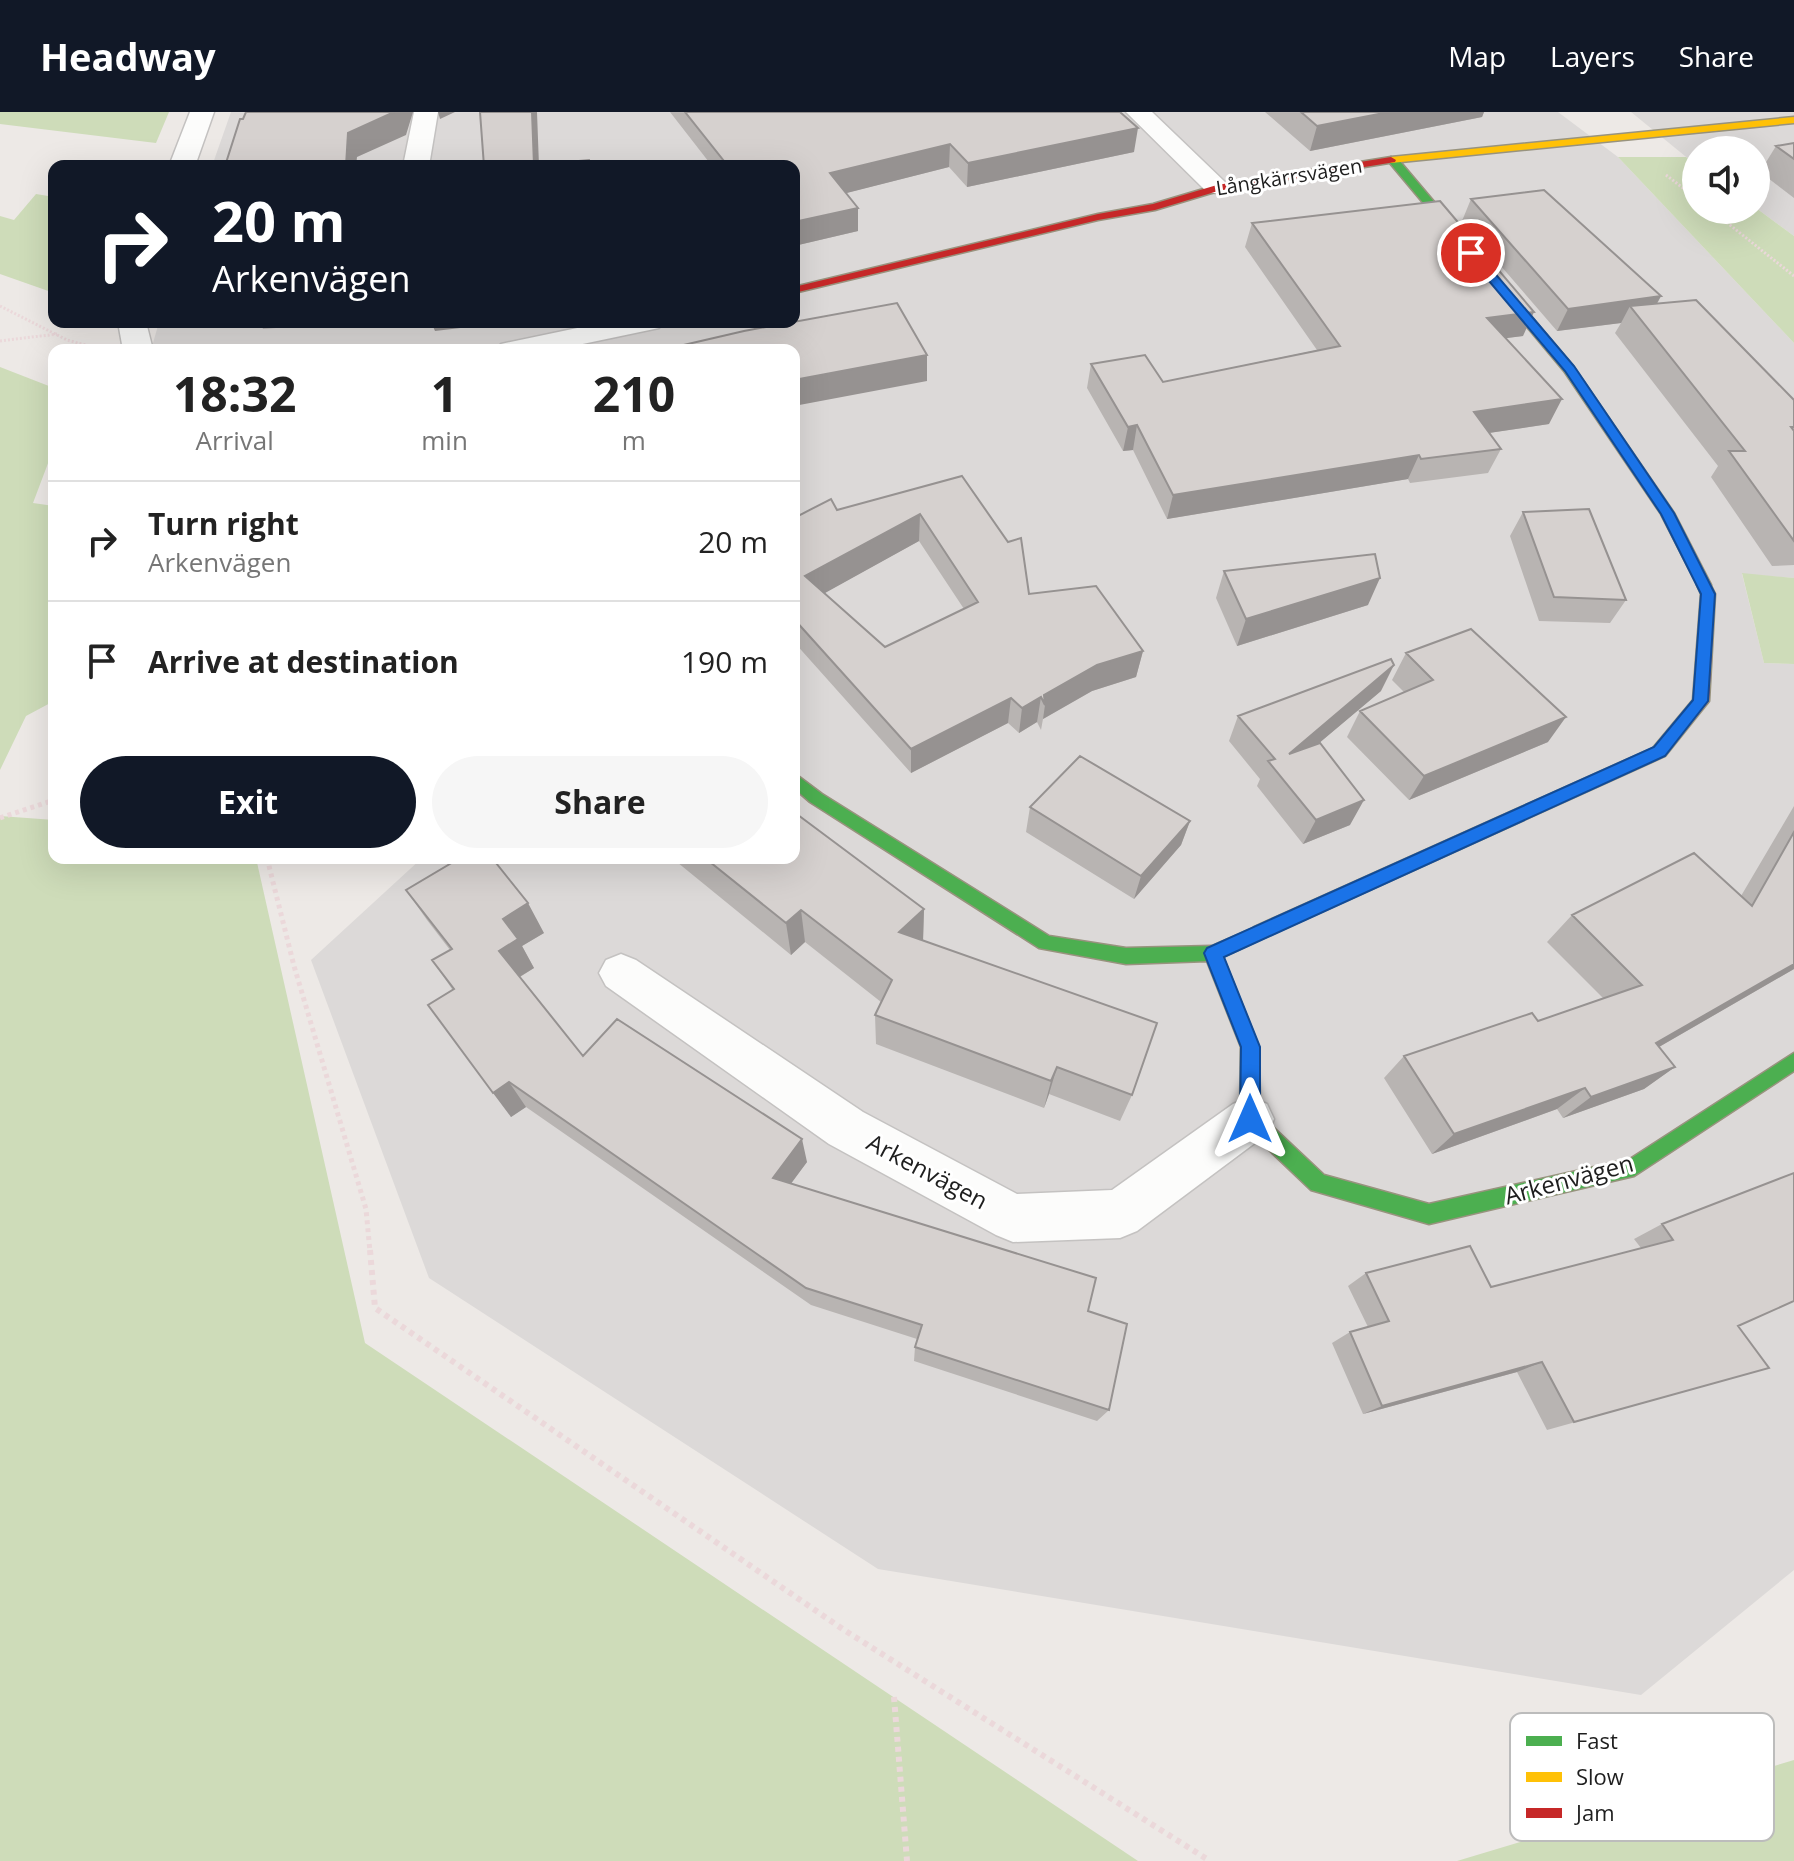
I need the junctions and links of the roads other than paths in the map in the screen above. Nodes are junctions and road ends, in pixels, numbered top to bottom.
1 (202, 112) edge
2 (426, 112) edge
3 (1138, 112) edge
4 (1794, 120) edge
5 (184, 160) edge
6 (417, 160) edge
7 (1393, 160) junction
8 (1217, 188) junction
9 (800, 289) edge
10 (619, 328) edge
11 (541, 344) edge
12 (800, 784) edge
13 (1213, 953) junction
14 (621, 973) dead end
15 (1794, 1061) edge
16 (1250, 1119) junction

1 - 5 street
2 - 6 street
3 - 8 street
4 - 7 street, Långkärrsvägen
7 - 8 street, Långkärrsvägen
7 - 13 street
8 - 9 street, Långkärrsvägen
10 - 11 street
12 - 13 street
13 - 16 street
14 - 16 street, Arkenvägen
15 - 16 street, Arkenvägen

